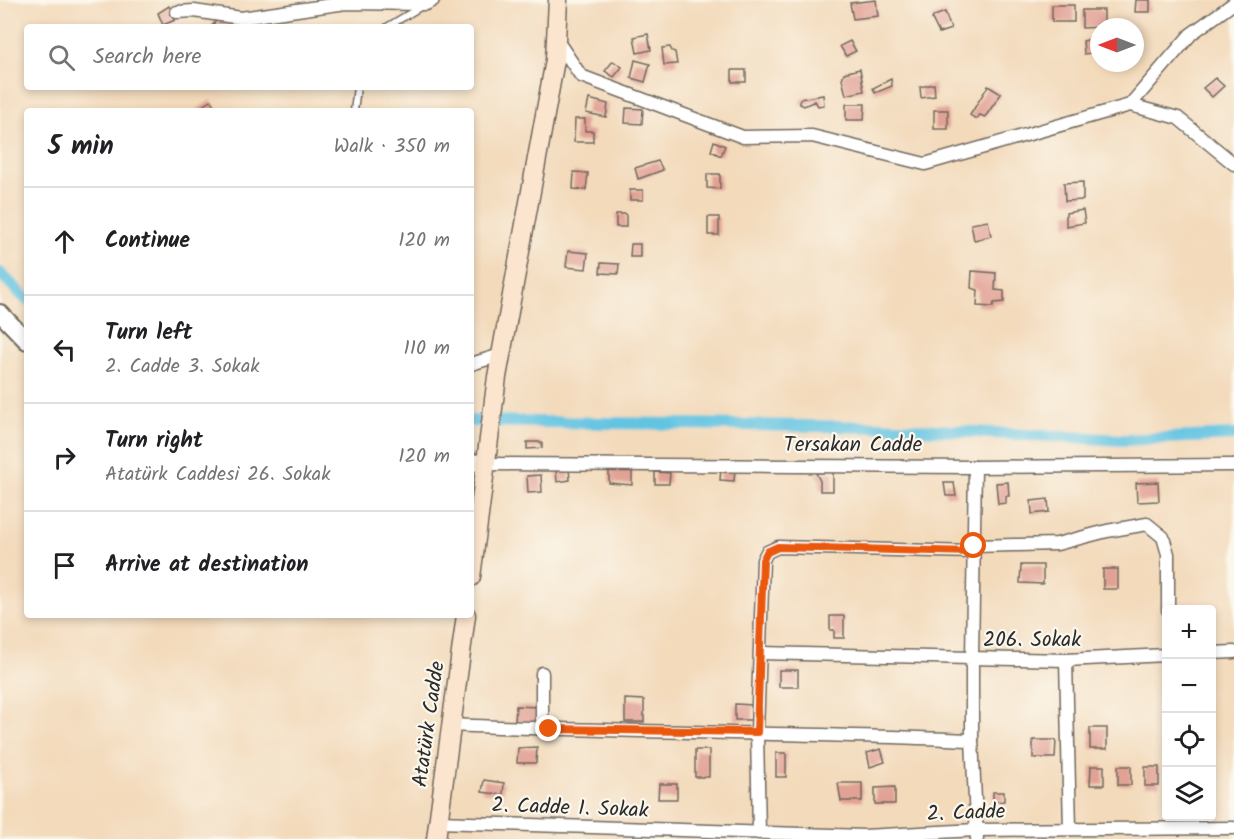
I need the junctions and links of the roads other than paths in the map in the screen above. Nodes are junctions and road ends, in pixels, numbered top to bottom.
1 (557, 0) edge
2 (429, 2) edge
3 (1234, 3) edge
4 (177, 12) dead end
5 (392, 24) edge
6 (556, 38) junction
7 (357, 90) edge
8 (1130, 105) junction
9 (354, 108) edge
10 (1234, 164) edge
11 (0, 313) edge
12 (24, 338) edge
13 (501, 355) junction
14 (474, 363) edge
15 (479, 463) edge
16 (1234, 465) edge
17 (975, 467) junction
18 (474, 535) edge
19 (973, 549) junction
20 (1168, 605) edge
21 (466, 618) edge
22 (1234, 652) edge
23 (760, 653) junction
24 (1216, 653) edge
25 (1162, 655) edge
26 (972, 658) junction
27 (1066, 660) junction
28 (542, 673) dead end
29 (451, 724) junction
30 (542, 729) junction
31 (757, 732) junction
32 (972, 740) junction
33 (1234, 828) edge
34 (1070, 829) junction
35 (437, 830) edge
36 (700, 831) joint
37 (759, 833) junction
38 (1105, 833) edge
39 (977, 834) edge
40 (865, 837) edge

1 - 6 main road
2 - 4 street
2 - 5 lane
3 - 8 street
6 - 8 street
6 - 13 main road
7 - 9 lane
8 - 10 street
11 - 12 street
13 - 14 street
13 - 15 main road
15 - 17 street, Tersakan Cadde
15 - 18 main road
16 - 17 street, Tersakan Cadde
17 - 19 street, 206. Sokak
19 - 20 street
19 - 23 street
19 - 26 street, 206. Sokak
21 - 29 main road, Atatürk Cadde
22 - 24 street
23 - 26 street
23 - 31 street
25 - 27 street, 206. Sokak
26 - 27 street, 206. Sokak
26 - 32 street
27 - 34 street
28 - 30 street
29 - 30 street
29 - 35 main road, Atatürk Cadde
30 - 31 street
31 - 32 street
31 - 37 street
32 - 39 street
33 - 38 street, 2. Cadde
34 - 38 street, 2. Cadde
34 - 39 street, 2. Cadde
35 - 36 street, 2. Cadde 1. Sokak
36 - 37 street, 2. Cadde
37 - 40 street, 2. Cadde
39 - 40 street, 2. Cadde

